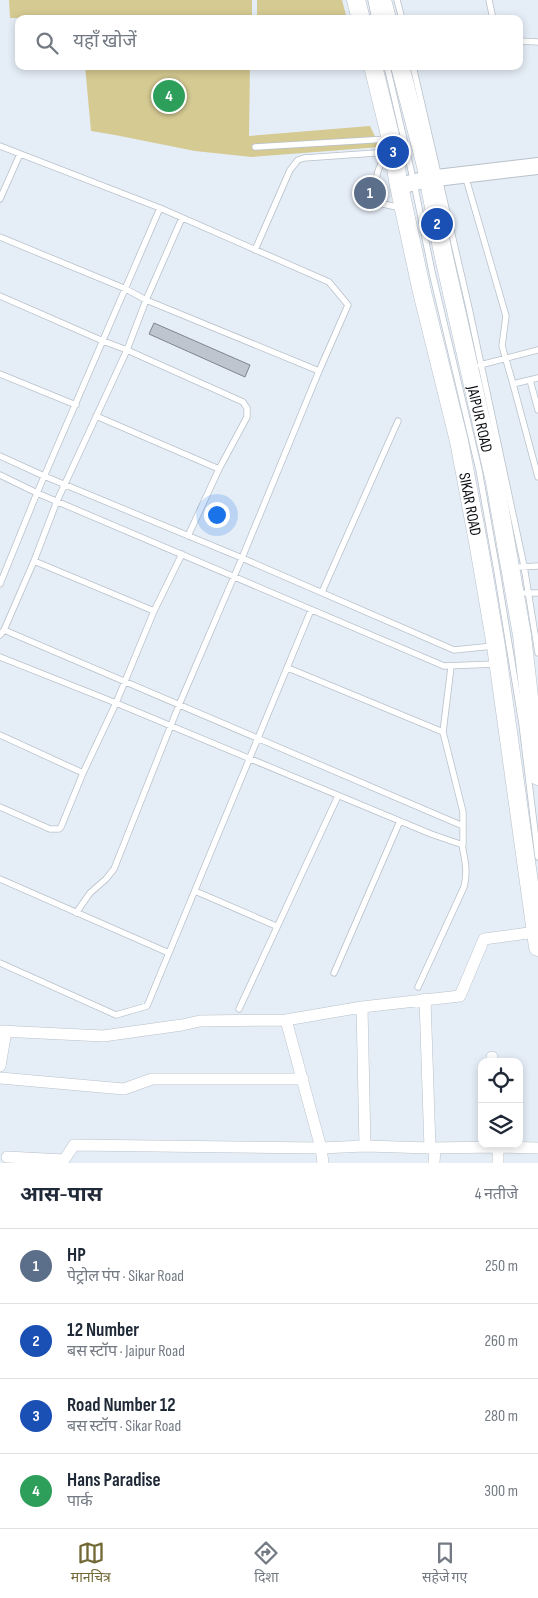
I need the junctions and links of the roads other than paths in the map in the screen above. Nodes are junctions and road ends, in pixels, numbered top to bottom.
1 (356, 0) edge
2 (371, 0) edge
3 (382, 0) edge
4 (398, 0) edge
5 (489, 0) edge
6 (360, 15) edge
7 (374, 15) edge
8 (386, 15) edge
9 (401, 15) edge
10 (492, 15) edge
11 (523, 41) edge
12 (538, 42) edge
13 (374, 70) edge
14 (388, 70) edge
15 (401, 70) edge
16 (413, 70) edge
17 (0, 146) edge
18 (255, 147) dead end
19 (393, 150) junction
20 (20, 154) junction
21 (538, 166) edge
22 (465, 175) junction
23 (420, 181) junction
24 (0, 199) edge
25 (160, 208) junction
26 (404, 208) junction
27 (182, 218) junction
28 (0, 237) edge
29 (255, 250) junction
30 (126, 289) junction
31 (0, 296) edge
32 (146, 300) junction
33 (103, 341) junction
34 (127, 350) junction
35 (538, 350) edge
36 (504, 358) junction
37 (475, 366) junction
38 (319, 371) junction
39 (0, 374) edge
40 (538, 378) edge
41 (530, 380) junction
42 (513, 384) junction
43 (76, 405) junction
44 (538, 410) edge
45 (96, 416) junction
46 (398, 420) dead end
47 (0, 456) edge
48 (219, 469) junction
49 (0, 475) edge
50 (44, 476) junction
51 (538, 477) edge
52 (65, 485) junction
53 (37, 493) junction
54 (57, 501) junction
55 (188, 536) junction
56 (182, 554) junction
57 (242, 558) junction
58 (34, 561) junction
59 (538, 566) edge
60 (517, 567) junction
61 (234, 577) junction
62 (0, 584) edge
63 (322, 592) junction
64 (522, 593) junction
65 (538, 593) edge
66 (311, 610) junction
67 (154, 611) junction
68 (2, 632) edge
69 (496, 646) junction
70 (538, 653) edge
71 (0, 657) edge
72 (498, 664) junction
73 (451, 666) junction
74 (288, 668) junction
75 (125, 682) junction
76 (116, 703) junction
77 (179, 704) junction
78 (534, 708) edge
79 (170, 726) junction
80 (443, 732) junction
81 (0, 735) edge
82 (258, 738) junction
83 (250, 759) junction
84 (83, 774) junction
85 (538, 776) edge
86 (338, 796) junction
87 (0, 807) edge
88 (400, 821) junction
89 (463, 826) junction
90 (462, 845) junction
91 (538, 857) edge
92 (0, 879) edge
93 (196, 891) junction
94 (76, 913) junction
95 (276, 926) junction
96 (537, 939) edge
97 (170, 953) junction
98 (0, 963) edge
99 (334, 974) dead end
100 (418, 987) dead end
101 (425, 999) junction
102 (362, 1007) junction
103 (238, 1009) dead end
104 (286, 1020) junction
105 (3, 1031) edge
106 (0, 1066) edge
107 (0, 1078) edge
108 (303, 1080) junction
109 (365, 1146) junction
110 (478, 1146) edge
111 (523, 1147) edge
112 (321, 1148) junction
113 (432, 1148) junction
114 (498, 1148) edge
115 (538, 1148) edge
116 (5, 1158) edge
117 (323, 1163) edge
118 (434, 1163) edge
119 (498, 1163) edge

1 - 6 main road
2 - 7 lane
3 - 8 main road
4 - 9 lane
5 - 10 lane
11 - 12 lane
13 - 19 main road, SIKAR ROAD
14 - 23 lane
15 - 23 main road, JAIPUR ROAD
16 - 23 lane
17 - 20 lane
18 - 19 lane
19 - 23 main road, SIKAR ROAD
19 - 26 lane
19 - 29 lane
20 - 24 lane
20 - 25 lane
21 - 22 street
22 - 23 street
22 - 36 lane
23 - 26 main road, SIKAR ROAD
23 - 37 main road, JAIPUR ROAD
23 - 91 lane
25 - 27 lane
25 - 30 lane
26 - 69 main road, SIKAR ROAD
27 - 29 lane
27 - 32 lane
28 - 30 lane
29 - 38 lane
30 - 32 lane
30 - 33 lane
31 - 33 lane
32 - 34 lane
32 - 38 lane
33 - 34 lane
33 - 43 lane
34 - 45 lane
34 - 48 lane
35 - 36 lane
36 - 37 lane
36 - 42 lane
37 - 60 main road, JAIPUR ROAD
38 - 57 lane
39 - 43 lane
40 - 41 lane
41 - 42 lane
41 - 44 lane
42 - 51 lane
43 - 50 lane
45 - 48 lane
45 - 52 lane
46 - 63 lane
47 - 50 lane
48 - 55 lane
49 - 53 lane
50 - 52 lane
50 - 53 lane
52 - 54 lane
52 - 55 lane
53 - 54 lane
53 - 62 lane
54 - 56 lane
54 - 58 lane
55 - 57 lane
56 - 61 lane
56 - 67 lane
57 - 61 lane
57 - 63 lane
58 - 67 lane
58 - 68 lane
59 - 60 lane
60 - 64 main road, JAIPUR ROAD
61 - 66 lane
61 - 77 lane
63 - 69 lane
64 - 65 lane
64 - 70 lane
64 - 78 main road, JAIPUR ROAD
66 - 73 lane
66 - 74 lane
67 - 75 lane
68 - 75 lane
69 - 72 main road, SIKAR ROAD
71 - 76 lane
72 - 73 lane
72 - 96 main road, SIKAR ROAD
73 - 80 lane
74 - 80 lane
74 - 82 lane
75 - 76 lane
75 - 77 lane
76 - 79 lane
76 - 84 lane
77 - 79 lane
77 - 82 lane
78 - 85 main road, JAIPUR ROAD
79 - 83 lane
79 - 94 lane
80 - 89 lane
81 - 84 lane
82 - 83 lane
82 - 89 lane
83 - 86 lane
83 - 93 lane
84 - 87 lane
86 - 88 lane
86 - 95 lane
88 - 90 lane
88 - 99 lane
89 - 90 lane
90 - 100 lane
92 - 94 lane
93 - 95 lane
93 - 97 lane
94 - 97 lane
95 - 103 lane
96 - 101 street
97 - 98 lane
101 - 102 street
101 - 113 street
102 - 104 street
102 - 109 street
104 - 105 street
104 - 108 street
105 - 106 street
107 - 108 street
108 - 112 street
109 - 112 street
109 - 113 street
110 - 113 street
111 - 115 street
112 - 116 street
112 - 117 street
113 - 118 street
114 - 119 street

